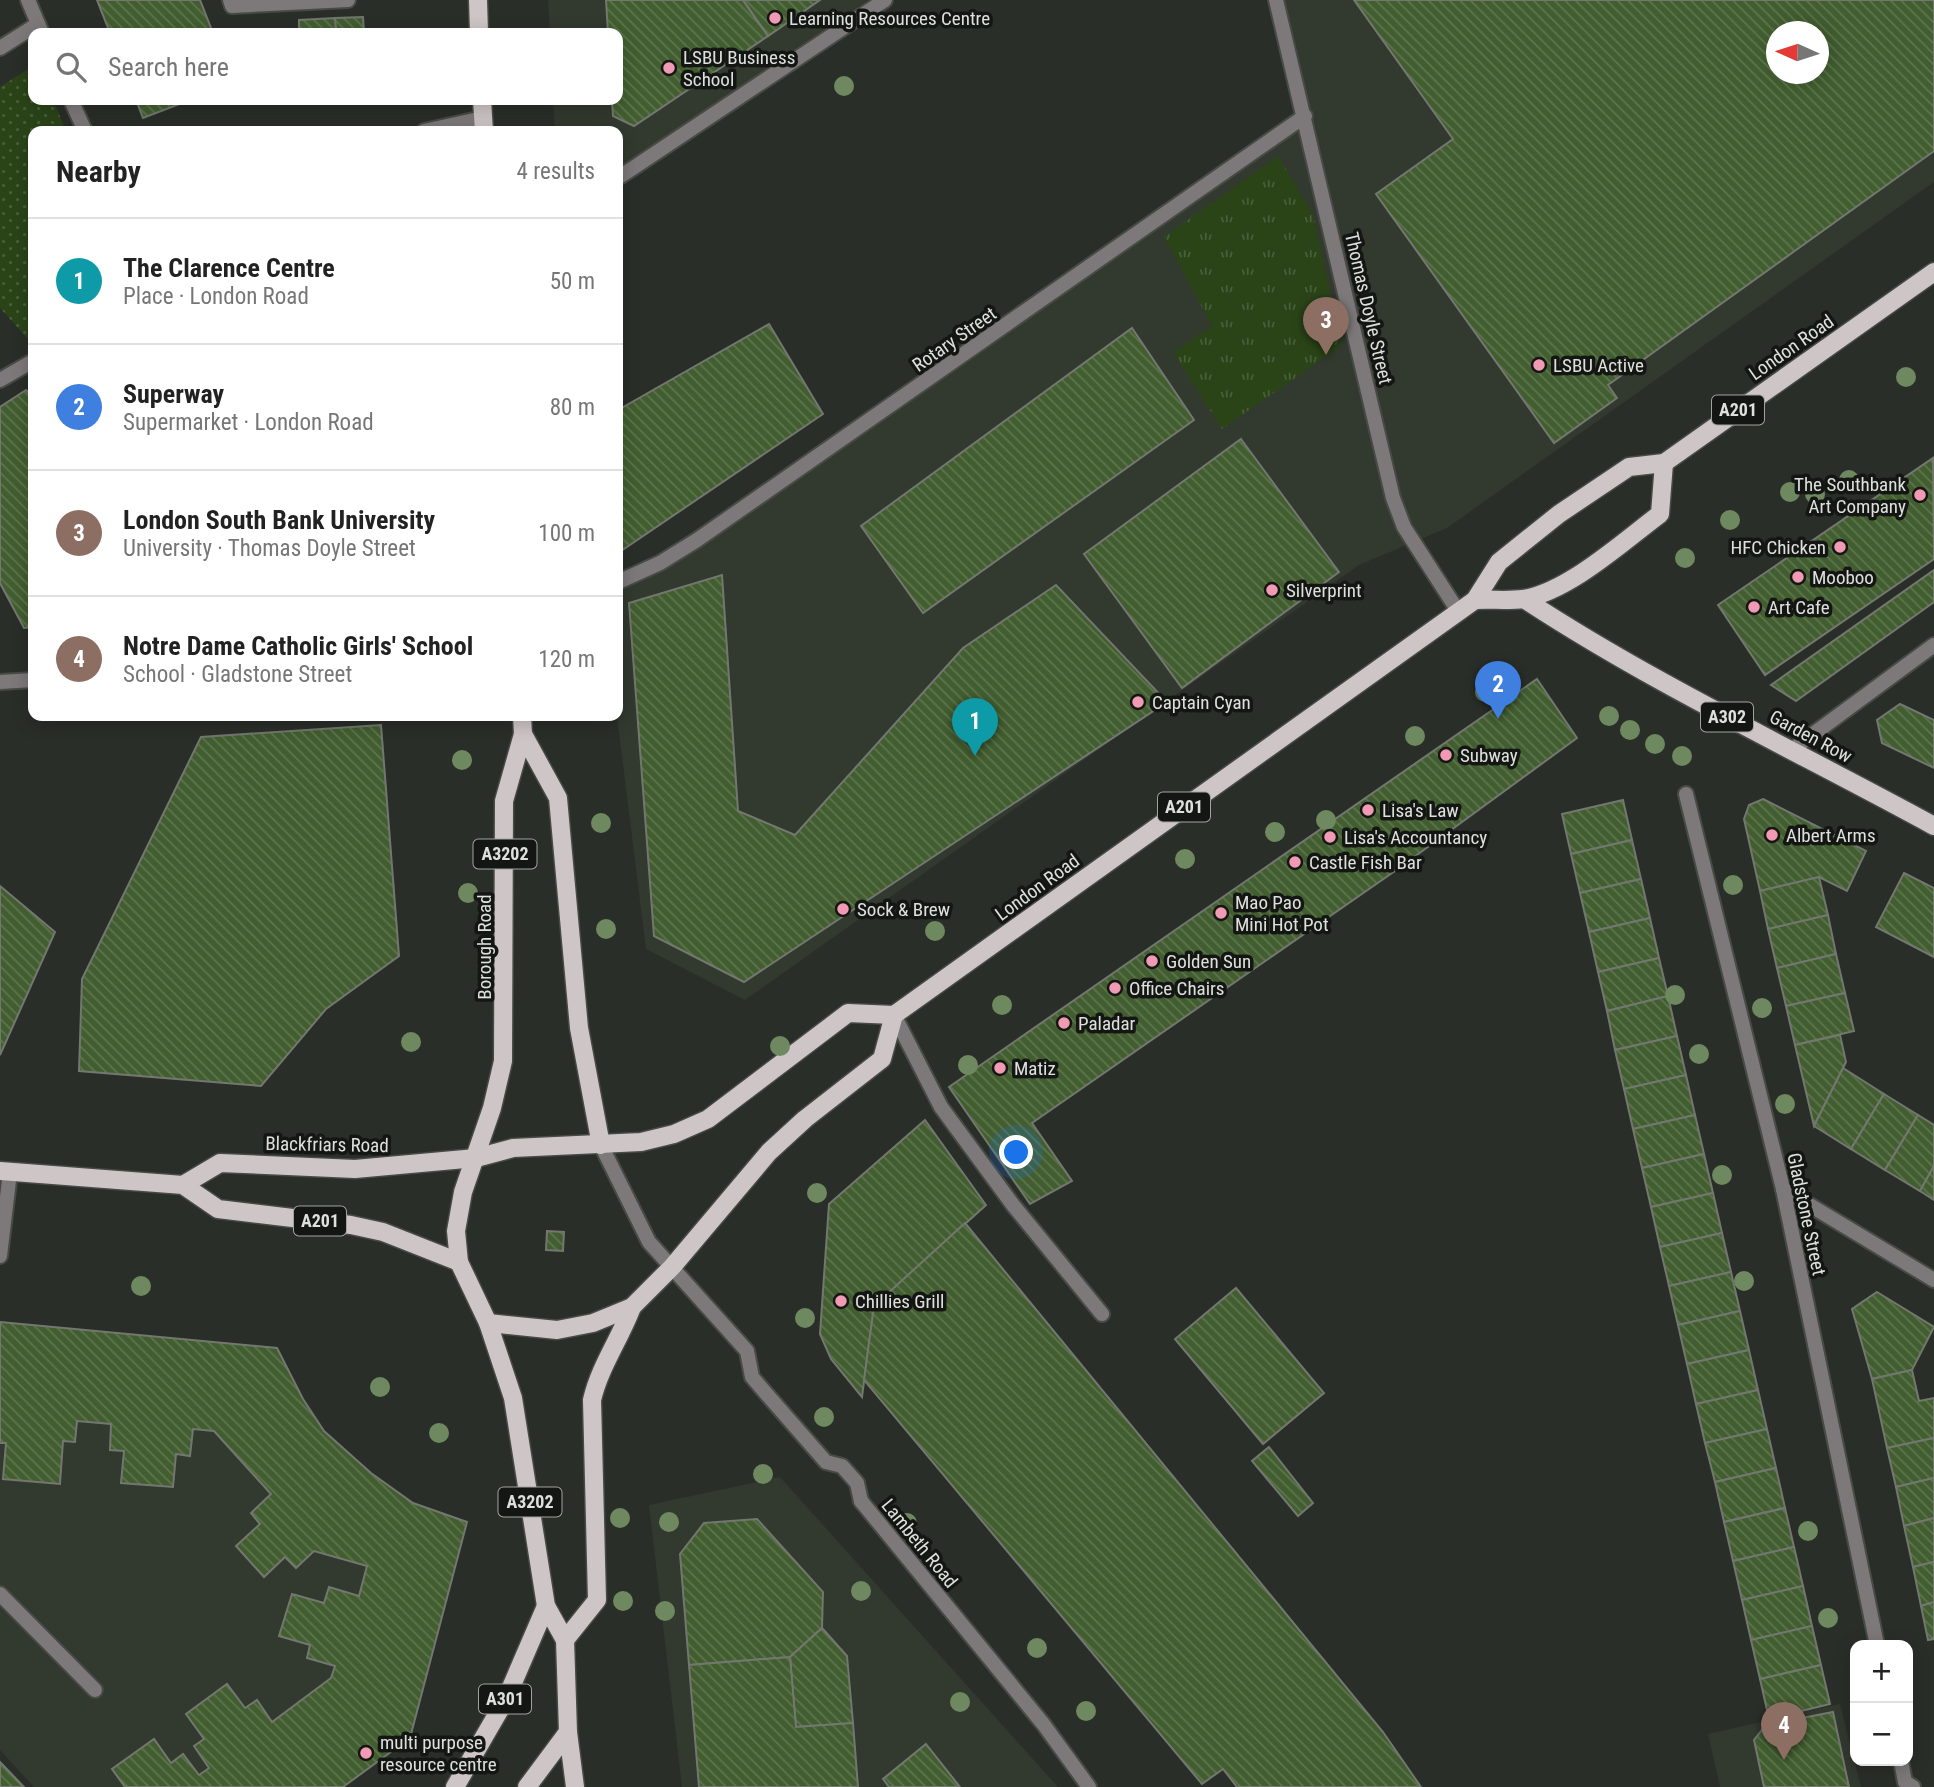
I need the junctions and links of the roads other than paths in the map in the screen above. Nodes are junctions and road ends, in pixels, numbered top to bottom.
1 (28, 0) edge
2 (230, 0) edge
3 (348, 0) edge
4 (478, 0) edge
5 (885, 0) edge
6 (1276, 0) edge
7 (40, 28) edge
8 (479, 28) edge
9 (28, 35) edge
10 (0, 48) edge
11 (73, 105) edge
12 (482, 105) edge
13 (1305, 116) junction
14 (483, 125) edge
15 (83, 126) edge
16 (623, 175) edge
17 (1934, 272) edge
18 (28, 364) edge
19 (0, 380) edge
20 (1664, 463) junction
21 (623, 580) edge
22 (1524, 599) junction
23 (1475, 600) junction
24 (1458, 611) junction
25 (1934, 645) edge
26 (28, 680) edge
27 (0, 682) edge
28 (522, 721) edge
29 (523, 734) junction
30 (1793, 749) junction
31 (1686, 794) dead end
32 (1934, 826) edge
33 (894, 1015) junction
34 (601, 1145) junction
35 (476, 1158) junction
36 (5, 1172) edge
37 (183, 1185) junction
38 (1783, 1189) junction
39 (0, 1256) edge
40 (459, 1262) junction
41 (672, 1266) junction
42 (1934, 1280) edge
43 (632, 1307) junction
44 (1102, 1314) dead end
45 (488, 1323) junction
46 (0, 1594) edge
47 (546, 1606) junction
48 (565, 1640) junction
49 (1876, 1640) edge
50 (96, 1690) dead end
51 (568, 1732) junction
52 (1902, 1766) edge
53 (455, 1787) edge
54 (527, 1787) edge
55 (575, 1787) edge
56 (1089, 1787) edge
57 (1913, 1787) edge

1 - 7 street
2 - 3 street
4 - 8 main road
5 - 16 street
6 - 13 street, Thomas Doyle Street
9 - 10 street
11 - 15 street
12 - 14 main road
13 - 21 street, Rotary Street
13 - 24 street, Thomas Doyle Street
17 - 20 main road, London Road / A201
18 - 19 street
20 - 22 main road
20 - 23 main road, London Road / A201
22 - 23 main road
22 - 30 main road, Garden Row / A302
23 - 24 main road, London Road / A201
24 - 33 main road, London Road / A201
25 - 30 street
26 - 27 street
28 - 29 main road, Borough Road / A3202
29 - 34 main road, Borough Road / A3202
29 - 35 main road, Borough Road / A3202
30 - 32 main road, Garden Row / A302
31 - 38 street, Gladstone Street
33 - 34 main road
33 - 41 main road
33 - 44 street
34 - 35 main road
34 - 41 street
35 - 37 main road, Blackfriars Road
35 - 40 main road, A3202
36 - 37 main road
36 - 39 street
37 - 40 main road, A201
38 - 42 street
38 - 49 street, Gladstone Street
40 - 45 main road, A3202
41 - 43 main road
41 - 56 street, Lambeth Road
43 - 45 main road
43 - 48 main road
45 - 47 main road, A3202
46 - 50 street
47 - 48 main road, A3202
47 - 53 main road, A301
48 - 51 main road, A3202
51 - 54 main road
51 - 55 main road, A3202
52 - 57 street

